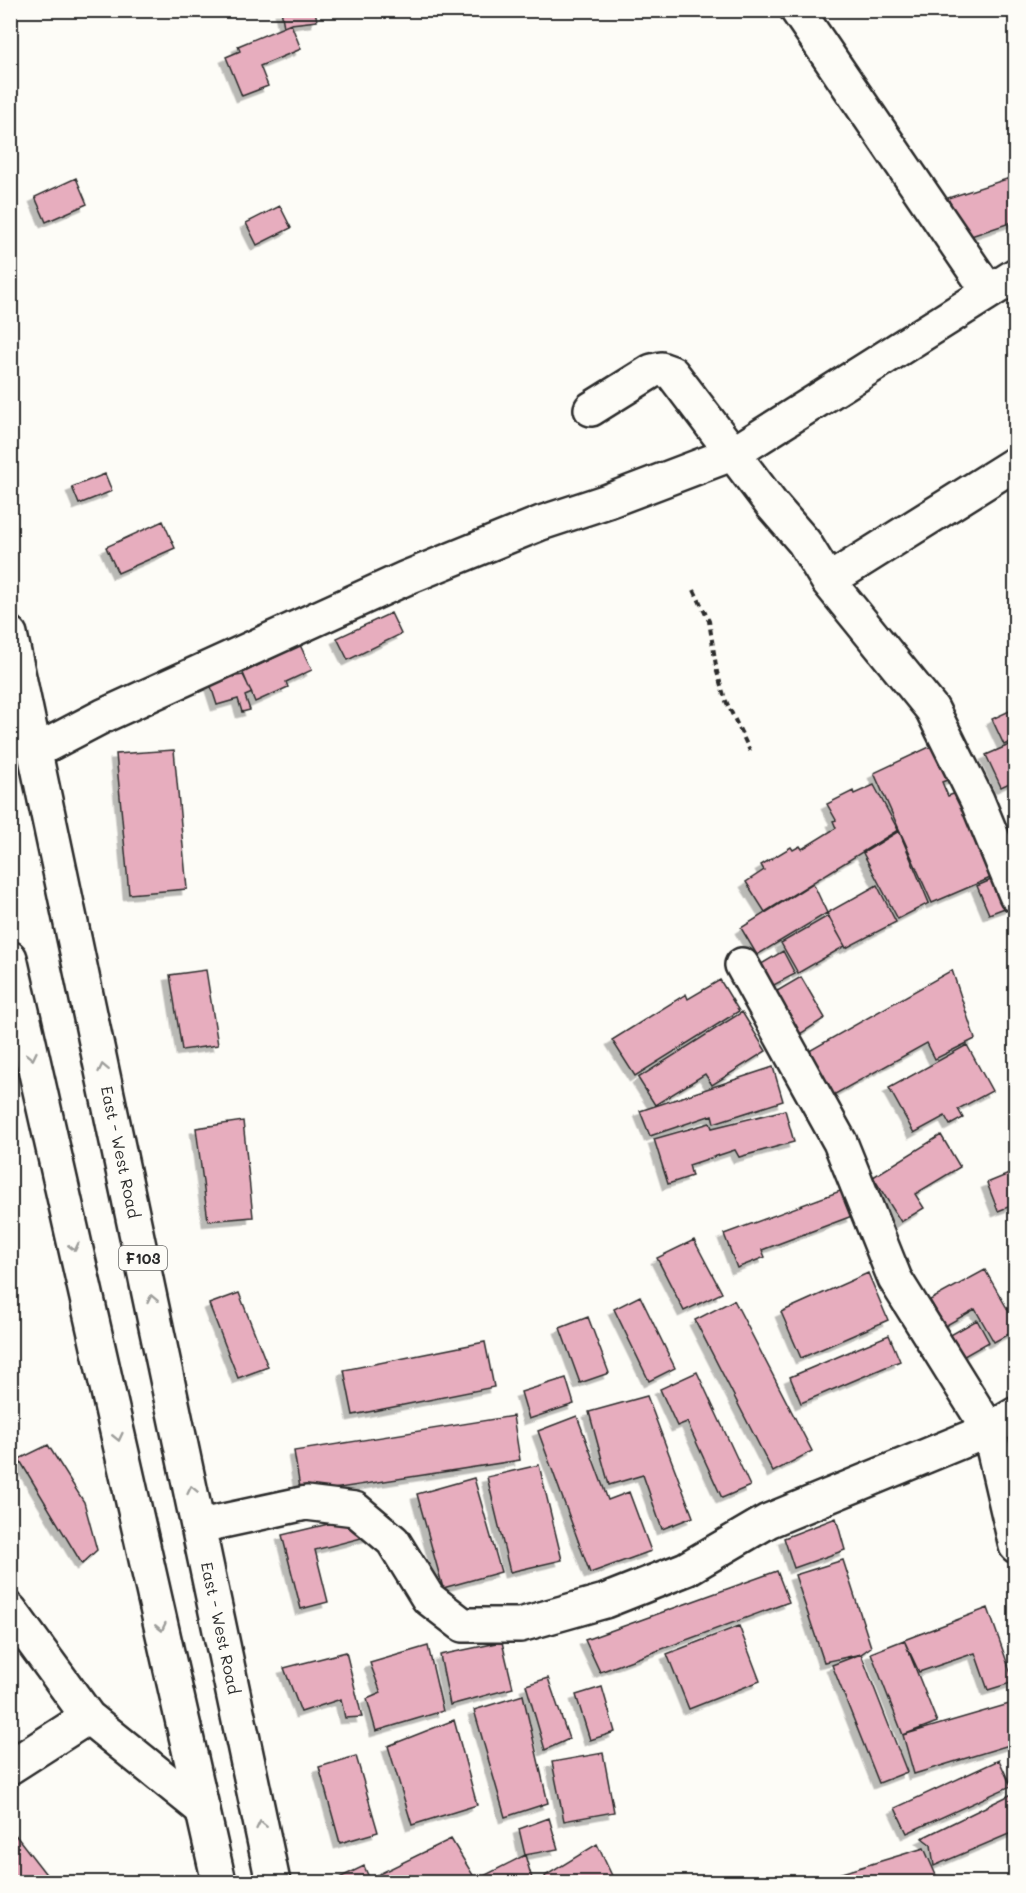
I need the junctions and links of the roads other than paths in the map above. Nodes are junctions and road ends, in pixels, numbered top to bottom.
1 (797, 10) edge
2 (1002, 284) edge
3 (591, 409) dead end
4 (734, 453) junction
5 (1016, 463) edge
6 (828, 581) junction
7 (10, 634) edge
8 (36, 751) junction
9 (1016, 894) edge
10 (10, 958) edge
11 (742, 965) dead end
12 (1002, 1422) edge
13 (200, 1526) junction
14 (1016, 1546) edge
15 (10, 1610) edge
16 (88, 1717) junction
17 (10, 1767) edge
18 (203, 1810) junction
19 (219, 1882) edge
20 (273, 1882) edge

1 - 2 street
2 - 4 street
3 - 4 street
4 - 6 street
4 - 8 street
5 - 6 street
6 - 9 street
7 - 8 street, East - West Road / F103
13 -> 8 street, East - West Road / F103
10 -> 18 street
11 - 12 street
12 - 13 street
12 - 14 street
20 -> 13 street, East - West Road / F103
15 - 16 street
16 - 17 street
16 - 18 street
18 - 19 street

